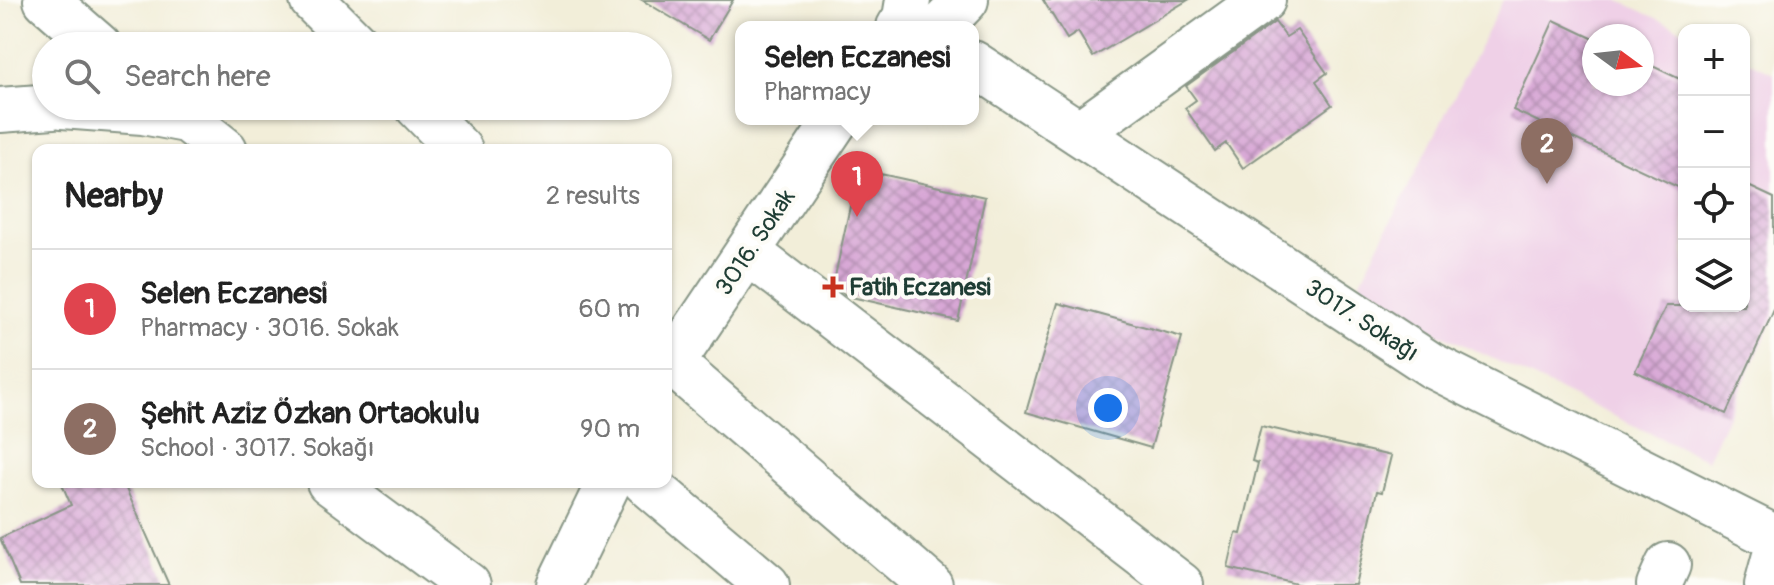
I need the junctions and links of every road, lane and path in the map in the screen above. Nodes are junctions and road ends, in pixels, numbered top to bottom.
1 (46, 0) edge
2 (312, 0) edge
3 (966, 0) edge
4 (1263, 0) edge
5 (914, 20) edge
6 (83, 32) edge
7 (344, 32) edge
8 (979, 67) edge
9 (32, 108) edge
10 (0, 110) edge
11 (187, 120) edge
12 (431, 120) edge
13 (833, 125) edge
14 (1079, 133) junction
15 (217, 144) edge
16 (454, 144) edge
17 (748, 252) junction
18 (672, 357) edge
19 (672, 364) edge
20 (337, 488) edge
21 (606, 488) edge
22 (652, 488) edge
23 (1774, 537) edge
24 (1774, 559) edge
25 (468, 585) edge
26 (559, 585) edge
27 (767, 585) edge
28 (930, 585) edge
29 (1181, 585) edge
30 (1767, 585) edge

1 - 6 street
2 - 7 street
3 - 5 street
4 - 14 street
8 - 14 street, 3017. Sokağı
9 - 10 street
11 - 15 street
12 - 16 street
13 - 17 street, 3016. Sokak
14 - 23 street, 3017. Sokağı
17 - 18 street, 3016. Sokak
17 - 29 street
19 - 28 street
20 - 25 street
21 - 26 street
22 - 27 street
24 - 30 street

